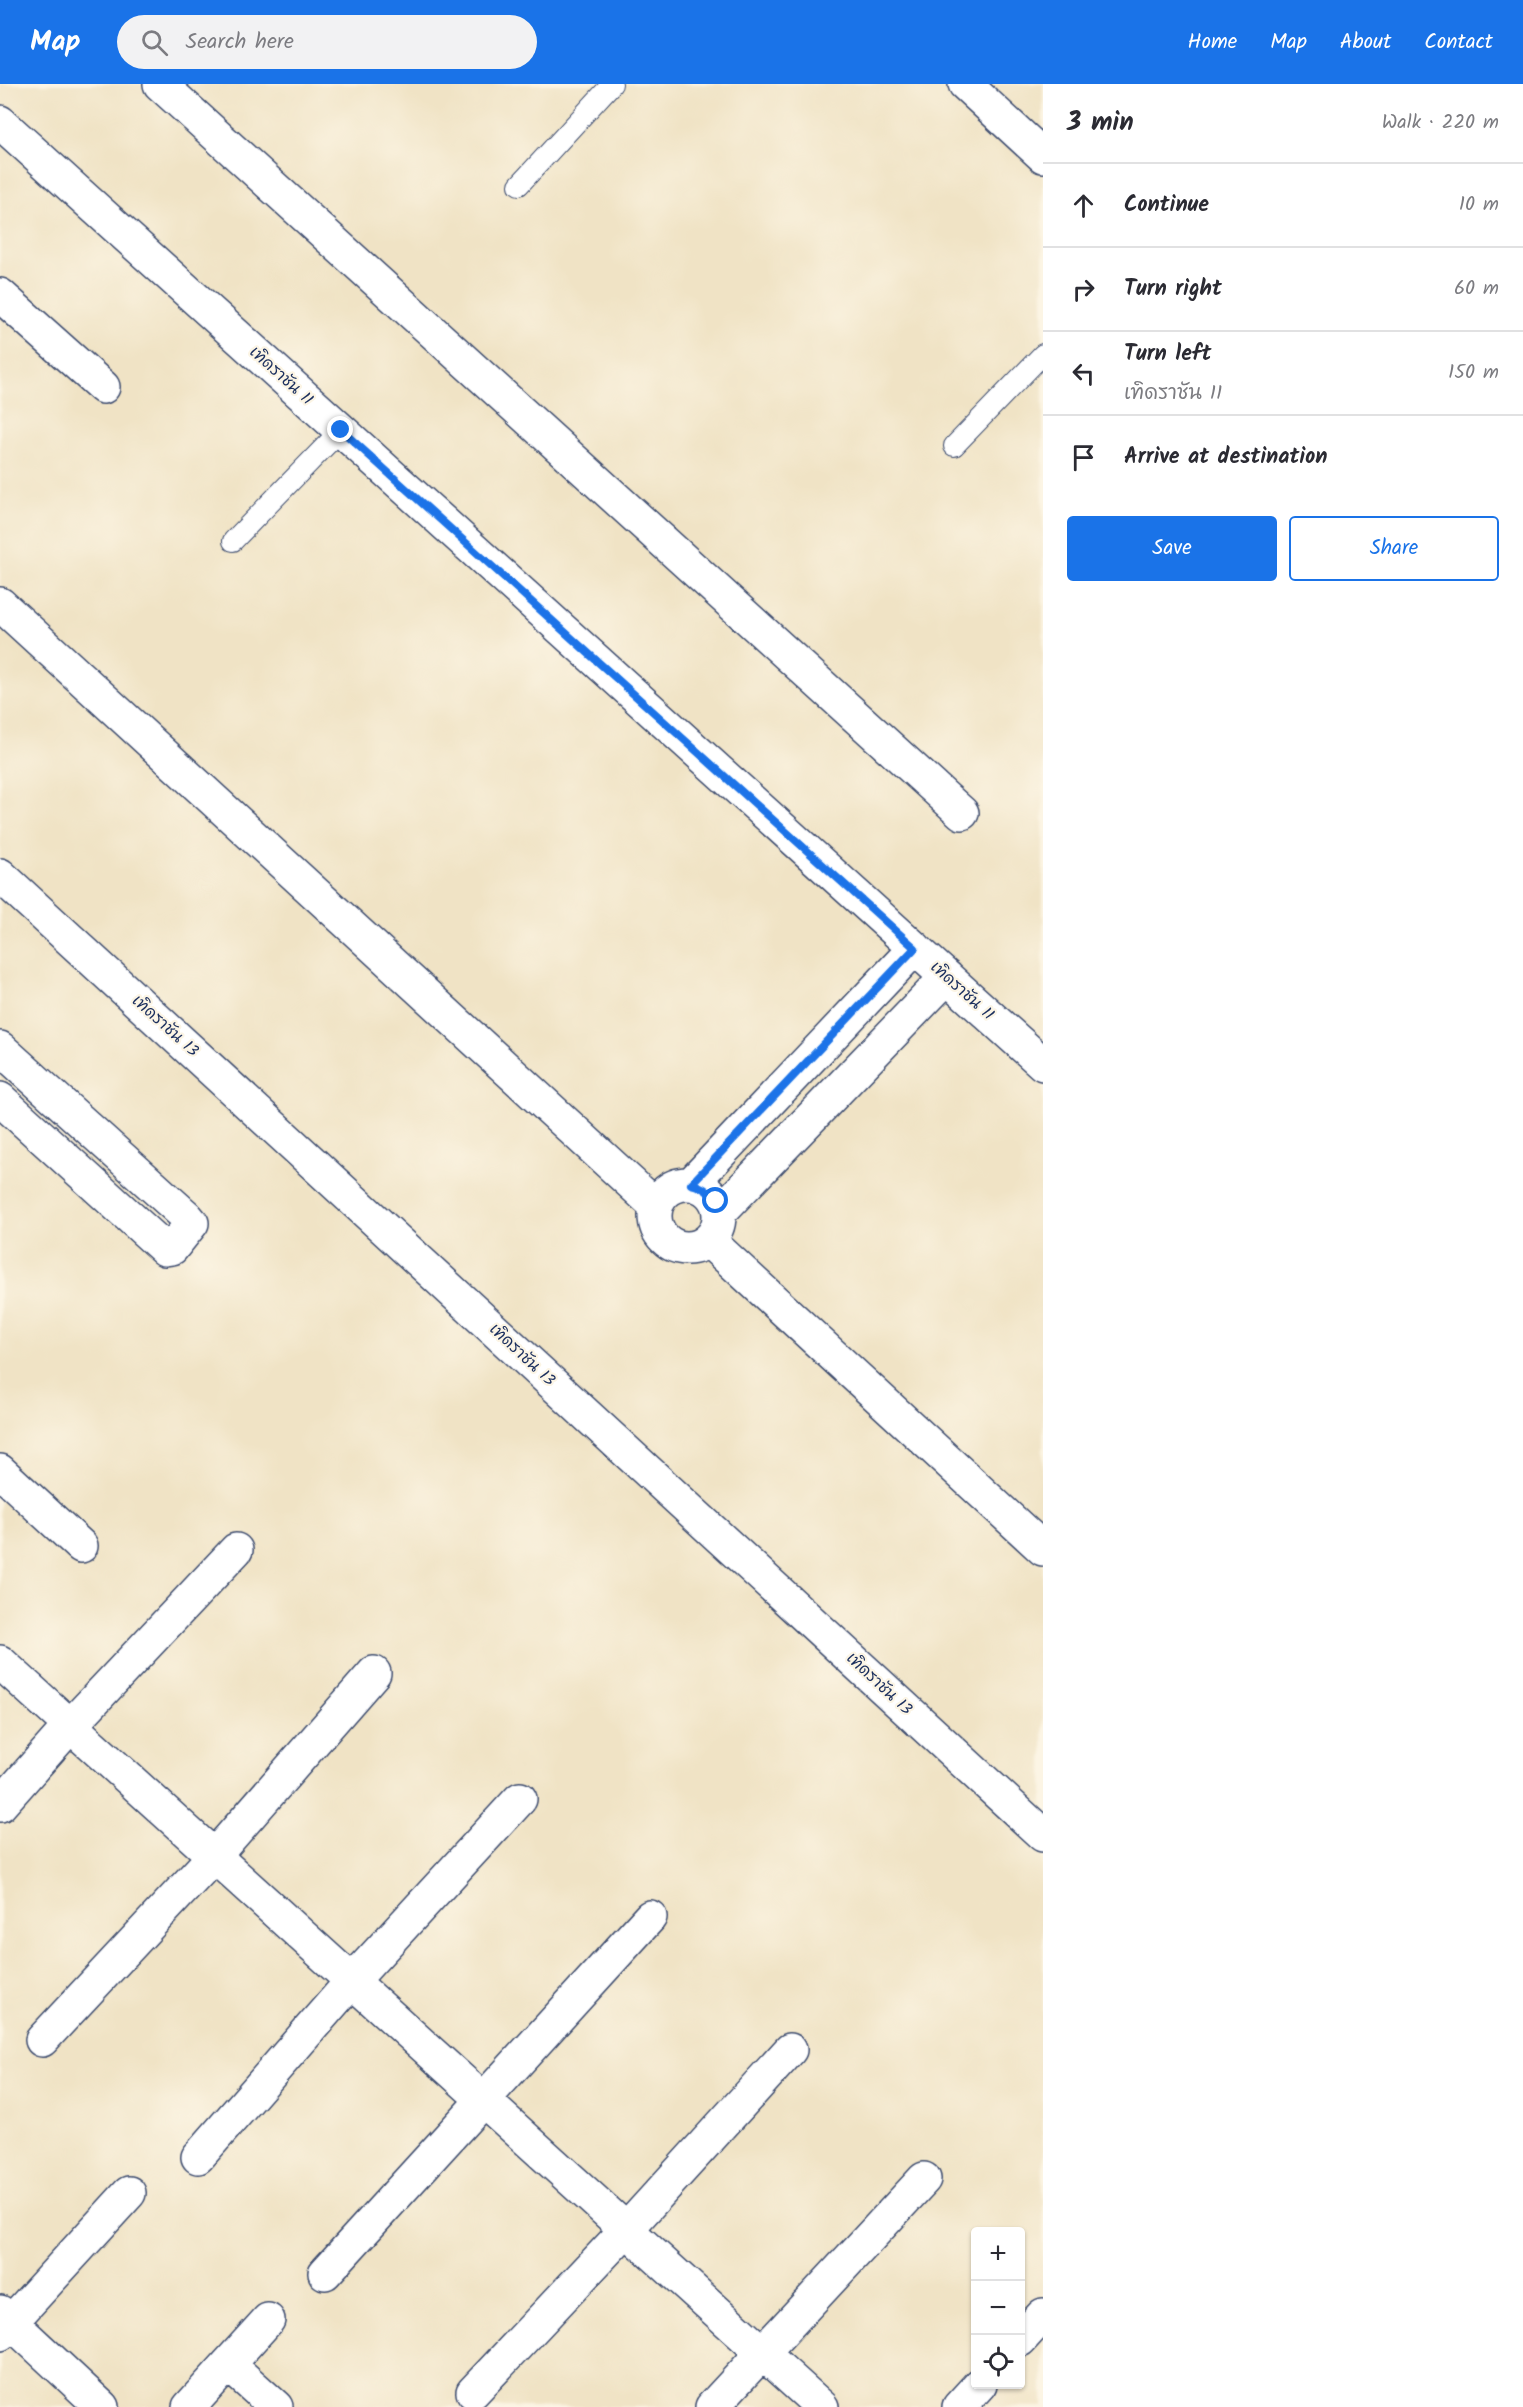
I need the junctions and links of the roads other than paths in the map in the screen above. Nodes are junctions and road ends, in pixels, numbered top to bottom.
1 (160, 84) edge
2 (612, 84) edge
3 (965, 84) edge
4 (0, 122) edge
5 (1043, 156) edge
6 (519, 185) dead end
7 (0, 295) edge
8 (1043, 354) edge
9 (103, 387) dead end
10 (341, 430) junction
11 (954, 446) dead end
12 (233, 541) dead end
13 (0, 604) edge
14 (962, 813) dead end
15 (0, 875) edge
16 (915, 948) junction
17 (947, 977) junction
18 (0, 1048) edge
19 (1043, 1064) edge
20 (0, 1099) edge
21 (691, 1184) junction
22 (657, 1206) junction
23 (715, 1226) junction
24 (0, 1471) edge
25 (81, 1546) dead end
26 (1043, 1549) edge
27 (236, 1550) dead end
28 (0, 1662) edge
29 (374, 1673) dead end
30 (70, 1726) junction
31 (520, 1799) dead end
32 (0, 1805) edge
33 (1043, 1835) edge
34 (214, 1856) junction
35 (650, 1917) dead end
36 (352, 1981) junction
37 (42, 2040) dead end
38 (790, 2050) dead end
39 (483, 2100) junction
40 (198, 2157) dead end
41 (924, 2179) dead end
42 (129, 2193) dead end
43 (626, 2230) junction
44 (325, 2273) dead end
45 (1043, 2316) edge
46 (268, 2320) dead end
47 (3, 2323) edge
48 (1025, 2335) edge
49 (762, 2353) junction
50 (228, 2364) junction
51 (976, 2389) edge
52 (473, 2391) dead end
53 (102, 2407) edge
54 (189, 2407) edge
55 (276, 2407) edge
56 (712, 2407) edge
57 (822, 2407) edge
58 (959, 2407) edge

1 - 14 street
2 - 6 lane
3 - 5 street
4 - 10 street, เทิดราชัน 11
7 - 9 street
8 - 11 lane
10 - 12 lane
10 - 16 street, เทิดราชัน 11
13 - 22 street
15 - 33 street, เทิดราชัน 13
16 - 17 street, เทิดราชัน 11
16 - 21 street
17 - 19 street, เทิดราชัน 11
17 - 23 street
18 - 20 street
21 - 22 street
21 - 23 street
22 - 23 street
23 - 26 street
24 - 25 street
27 - 30 street
28 - 30 street
29 - 34 street
30 - 32 street
30 - 34 street
31 - 36 street
34 - 36 street
34 - 37 street
35 - 39 street
36 - 39 street
36 - 40 street
38 - 43 street
39 - 43 street
39 - 44 street
41 - 49 street
42 - 47 street
43 - 49 street
43 - 52 street
45 - 48 street
46 - 50 street
47 - 53 street
49 - 56 street
49 - 57 street
50 - 54 street
50 - 55 street
51 - 58 street

